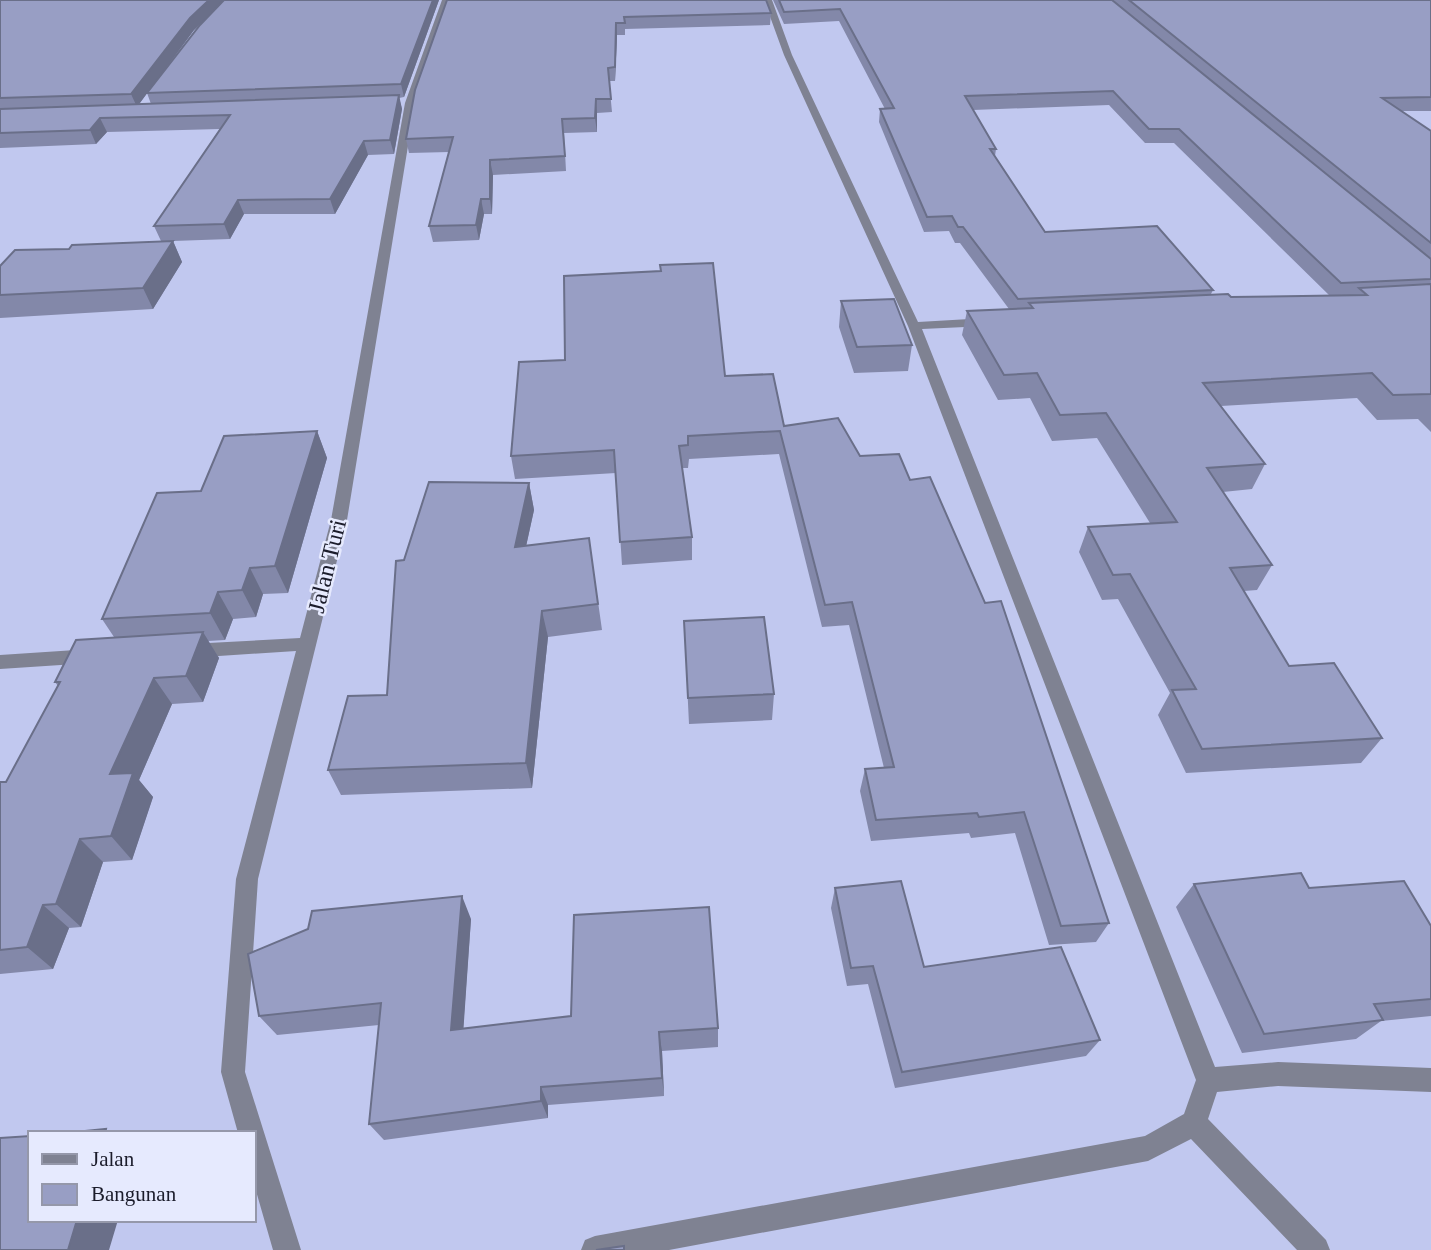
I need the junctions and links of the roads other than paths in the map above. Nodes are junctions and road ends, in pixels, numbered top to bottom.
1 (446, 0) edge
2 (768, 0) edge
3 (998, 322) edge
4 (914, 326) junction
5 (308, 644) junction
6 (174, 652) edge
7 (107, 655) edge
8 (0, 662) edge
9 (1208, 1080) junction
10 (1431, 1080) edge
11 (1194, 1123) junction
12 (250, 1131) edge
13 (256, 1148) edge
14 (287, 1250) edge
15 (595, 1250) edge
16 (1316, 1250) edge

1 - 5 street, Jalan Turi
2 - 4 street
3 - 4 street
4 - 9 street
5 - 6 street
5 - 12 street, Jalan Turi
7 - 8 street
9 - 10 street
9 - 11 street
11 - 15 street
11 - 16 street
13 - 14 street

